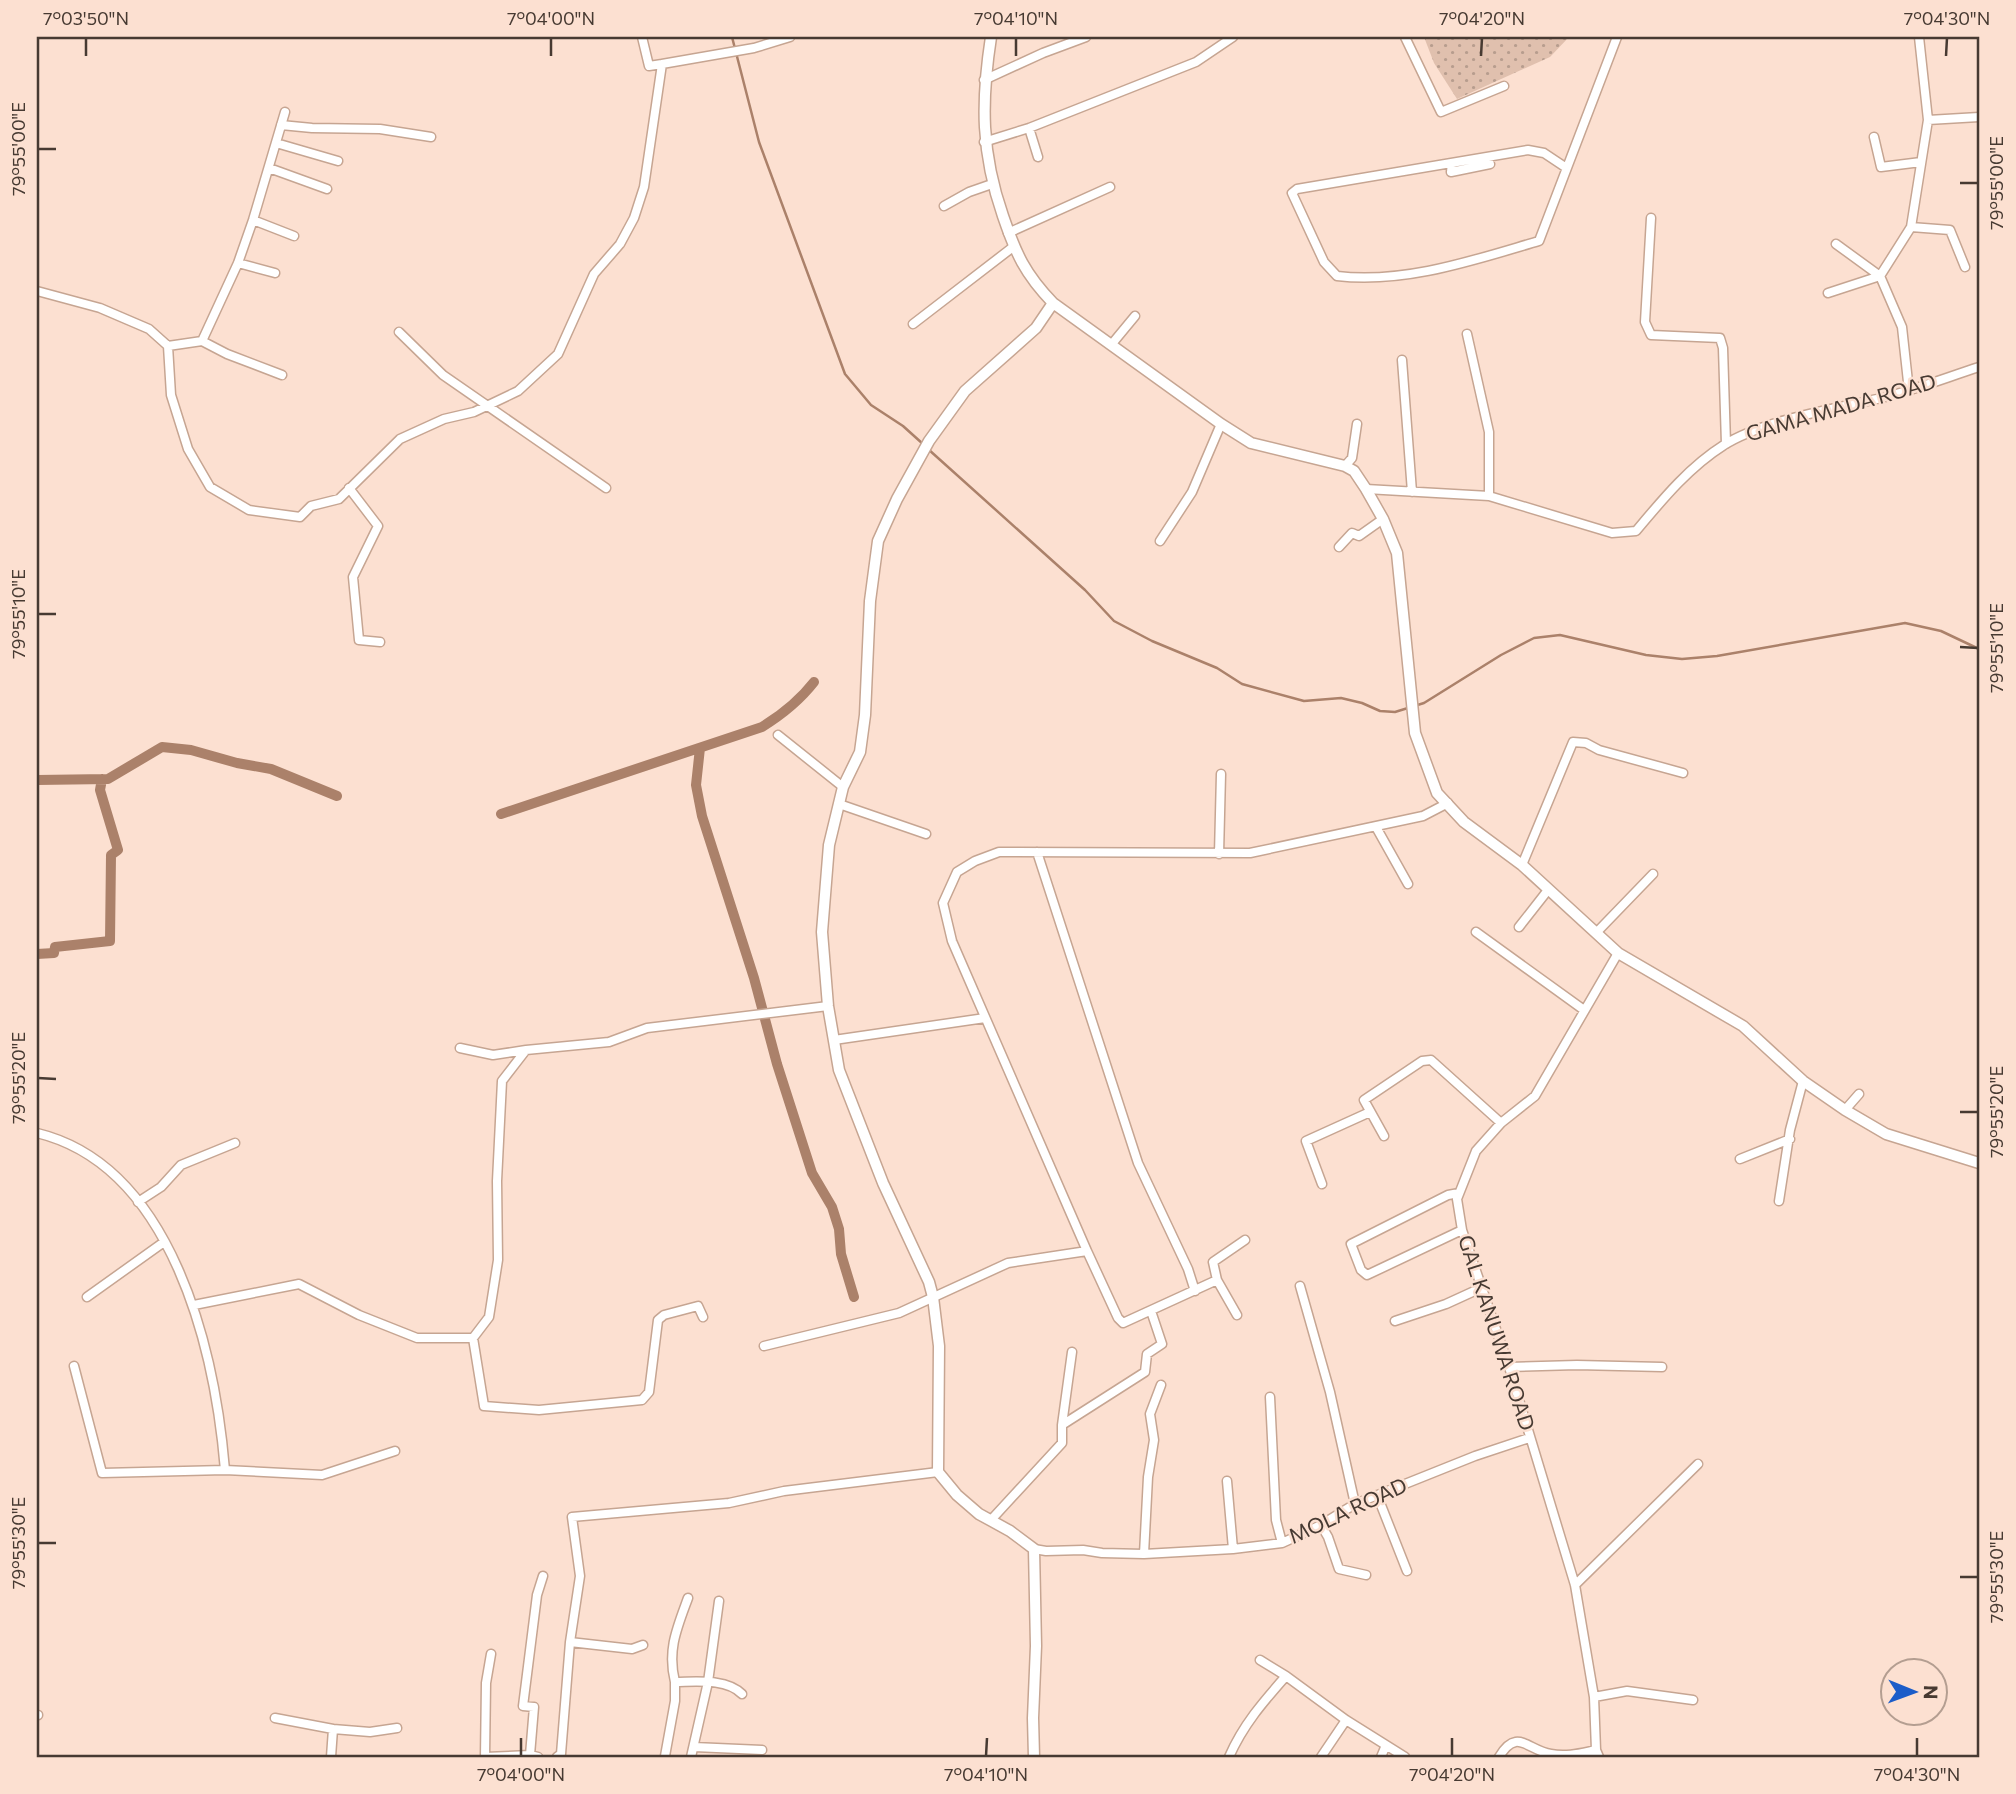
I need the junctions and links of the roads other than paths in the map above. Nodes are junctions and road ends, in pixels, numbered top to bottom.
1 (642, 37) edge
2 (790, 37) edge
3 (991, 37) edge
4 (1086, 37) edge
5 (1233, 37) edge
6 (1405, 37) edge
7 (1617, 37) edge
8 (1919, 37) edge
9 (662, 64) junction
10 (984, 80) junction
11 (1504, 86) dead end
12 (285, 112) dead end
13 (1979, 117) edge
14 (1927, 120) junction
15 (281, 125) junction
16 (1029, 128) junction
17 (430, 137) dead end
18 (1874, 137) dead end
19 (984, 142) junction
20 (276, 143) junction
21 (1038, 156) dead end
22 (338, 160) dead end
23 (1921, 162) junction
24 (1452, 163) junction
25 (1490, 164) dead end
26 (1566, 167) junction
27 (269, 168) junction
28 (992, 184) junction
29 (1110, 187) dead end
30 (327, 189) dead end
31 (944, 206) dead end
32 (1651, 218) dead end
33 (253, 220) junction
34 (1911, 227) junction
35 (1008, 233) junction
36 (293, 236) dead end
37 (1836, 244) dead end
38 (1013, 247) junction
39 (238, 263) junction
40 (1965, 267) dead end
41 (275, 273) dead end
42 (1880, 276) junction
43 (37, 292) edge
44 (1828, 293) dead end
45 (1053, 303) junction
46 (1135, 316) dead end
47 (913, 324) dead end
48 (399, 332) dead end
49 (1467, 334) dead end
50 (202, 341) junction
51 (1111, 345) junction
52 (167, 346) junction
53 (1402, 360) dead end
54 (1979, 367) edge
55 (282, 375) dead end
56 (1909, 391) junction
57 (485, 407) junction
58 (1220, 424) junction
59 (1357, 424) dead end
60 (1726, 444) junction
61 (1345, 466) junction
62 (349, 488) junction
63 (606, 488) dead end
64 (1366, 489) junction
65 (1412, 492) junction
66 (1489, 496) junction
67 (1383, 519) junction
68 (1160, 541) dead end
69 (1339, 547) dead end
70 (380, 642) dead end
71 (778, 735) dead end
72 (1682, 772) dead end
73 (1221, 774) dead end
74 (843, 787) junction
75 (1448, 803) junction
76 (839, 804) junction
77 (1376, 827) junction
78 (926, 834) dead end
79 (1037, 852) junction
80 (1219, 855) junction
81 (1522, 865) junction
82 (1653, 874) dead end
83 (1408, 884) dead end
84 (1548, 890) junction
85 (1519, 927) dead end
86 (1476, 932) dead end
87 (1596, 933) junction
88 (1618, 953) junction
89 (828, 1006) junction
90 (1584, 1010) junction
91 (985, 1018) junction
92 (834, 1040) junction
93 (460, 1048) dead end
94 (526, 1051) junction
95 (1803, 1081) junction
96 (1859, 1094) dead end
97 (1845, 1110) junction
98 (1370, 1112) junction
99 (1501, 1123) junction
100 (37, 1133) edge
101 (1384, 1136) dead end
102 (1790, 1139) junction
103 (235, 1143) dead end
104 (1740, 1159) dead end
105 (1979, 1163) edge
106 (1322, 1184) dead end
107 (1460, 1193) junction
108 (1779, 1201) dead end
109 (138, 1202) junction
110 (1462, 1230) junction
111 (1245, 1240) dead end
112 (164, 1242) junction
113 (1087, 1251) junction
114 (1217, 1280) junction
115 (1300, 1286) dead end
116 (1481, 1288) junction
117 (1195, 1291) junction
118 (87, 1297) dead end
119 (933, 1297) junction
120 (194, 1306) junction
121 (1151, 1311) junction
122 (1237, 1315) dead end
123 (703, 1317) dead end
124 (1395, 1321) dead end
125 (473, 1338) junction
126 (765, 1346) dead end
127 (1072, 1352) dead end
128 (74, 1366) dead end
129 (1509, 1367) junction
130 (1662, 1367) dead end
131 (1161, 1385) dead end
132 (1269, 1397) dead end
133 (1062, 1424) junction
134 (1529, 1438) junction
135 (395, 1451) dead end
136 (1698, 1464) dead end
137 (225, 1470) junction
138 (939, 1472) junction
139 (1227, 1481) dead end
140 (1377, 1495) junction
141 (1354, 1504) junction
142 (991, 1520) junction
143 (1321, 1525) junction
144 (1282, 1543) junction
145 (1034, 1549) junction
146 (1233, 1549) junction
147 (1143, 1554) junction
148 (1407, 1571) dead end
149 (1366, 1575) dead end
150 (543, 1576) dead end
151 (1575, 1585) junction
152 (688, 1598) dead end
153 (719, 1601) dead end
154 (570, 1642) junction
155 (643, 1645) dead end
156 (491, 1654) dead end
157 (1260, 1660) dead end
158 (1286, 1675) junction
159 (675, 1682) junction
160 (708, 1682) junction
161 (741, 1694) dead end
162 (1594, 1697) junction
163 (1693, 1700) dead end
164 (275, 1718) dead end
165 (1346, 1720) junction
166 (397, 1728) dead end
167 (333, 1729) junction
168 (1386, 1745) junction
169 (694, 1746) junction
170 (762, 1750) dead end
171 (1598, 1754) edge
172 (534, 1756) edge
173 (331, 1757) edge
174 (557, 1757) edge
175 (666, 1757) edge
176 (691, 1757) edge
177 (1034, 1757) edge
178 (1230, 1757) edge
179 (1321, 1757) edge
180 (1381, 1757) edge
181 (1405, 1757) edge
182 (1499, 1757) edge

1 - 9 street
2 - 9 street
3 - 10 street
4 - 10 street
5 - 16 street
6 - 11 street
7 - 26 street
8 - 14 street
9 - 57 street
10 - 19 street
12 - 15 street
13 - 14 street
14 - 23 street
15 - 17 street
15 - 20 street
16 - 19 street
16 - 21 street
18 - 23 street
19 - 28 street
20 - 22 street
20 - 27 street
23 - 34 street
24 - 25 street
24 - 26 street
24 - 26 street
27 - 30 street
27 - 33 street
28 - 31 street
28 - 35 street
29 - 35 street
32 - 60 street
33 - 36 street
33 - 39 street
34 - 40 street
34 - 42 street
35 - 38 street
37 - 42 street
38 - 45 street
38 - 47 street
39 - 41 street
39 - 50 street
42 - 44 street
42 - 56 street
43 - 52 street
45 - 51 street
45 - 74 street
46 - 51 street
48 - 57 street
49 - 66 street
50 - 52 street
50 - 55 street
51 - 58 street
52 - 62 street
53 - 65 street
54 - 56 street, GAMA MADA ROAD
56 - 60 street, GAMA MADA ROAD
57 - 62 street
57 - 63 street
58 - 61 street
58 - 68 street
59 - 61 street
60 - 66 street, GAMA MADA ROAD
61 - 64 street
62 - 70 street
64 - 65 street, GAMA MADA ROAD
64 - 67 street
65 - 66 street, GAMA MADA ROAD
67 - 69 street
67 - 75 street
71 - 74 street
72 - 81 street
73 - 80 street
74 - 76 street
75 - 77 street
75 - 81 street
76 - 78 street
76 - 89 street
77 - 80 street
77 - 83 street
79 - 80 street
79 - 91 street
79 - 117 street
81 - 84 street
82 - 87 street
84 - 85 street
84 - 87 street
86 - 90 street
87 - 88 street
88 - 90 street, GAL KANUWA ROAD
88 - 95 street
89 - 92 street
89 - 94 street
90 - 99 street, GAL KANUWA ROAD
91 - 92 street
91 - 113 street
92 - 119 street
93 - 94 street
94 - 125 street
95 - 97 street
95 - 102 street
96 - 97 street
97 - 105 street
98 - 99 street
98 - 101 street
98 - 106 street
99 - 107 street, GAL KANUWA ROAD
100 - 109 street
102 - 104 street
102 - 108 street
103 - 109 street
107 - 110 street, GAL KANUWA ROAD
107 - 110 street
109 - 112 street
110 - 116 street, GAL KANUWA ROAD
111 - 114 street
112 - 118 street
112 - 120 street
113 - 119 street
113 - 121 street
114 - 117 street
114 - 122 street
115 - 141 street
116 - 124 street
116 - 129 street, GAL KANUWA ROAD
117 - 121 street
119 - 126 street
119 - 138 street
120 - 125 street
120 - 137 street
121 - 133 street
123 - 125 street
127 - 133 street
128 - 137 street
129 - 130 street
129 - 134 street, GAL KANUWA ROAD
131 - 147 street
132 - 144 street
133 - 142 street
134 - 140 street, MOLA ROAD
134 - 151 street, GAL KANUWA ROAD
135 - 137 street
136 - 151 street
138 - 142 street
138 - 154 street
139 - 146 street
140 - 141 street, MOLA ROAD
140 - 148 street
141 - 143 street, MOLA ROAD
142 - 145 street
143 - 144 street, MOLA ROAD
143 - 149 street
144 - 146 street, MOLA ROAD
145 - 147 street, MOLA ROAD
145 - 177 street
146 - 147 street, MOLA ROAD
150 - 172 street
151 - 162 street, GAL KANUWA ROAD
152 - 159 street
153 - 160 street
154 - 155 street
154 - 174 street
156 - 172 street
157 - 158 street
158 - 165 street
158 - 178 street
159 - 160 street
159 - 175 street
160 - 161 street
160 - 169 street
162 - 163 street
162 - 171 street, GAL KANUWA ROAD
164 - 167 street
165 - 168 street
165 - 179 street
166 - 167 street
167 - 173 street
168 - 180 street
168 - 181 street
169 - 170 street
169 - 176 street
171 - 182 street

